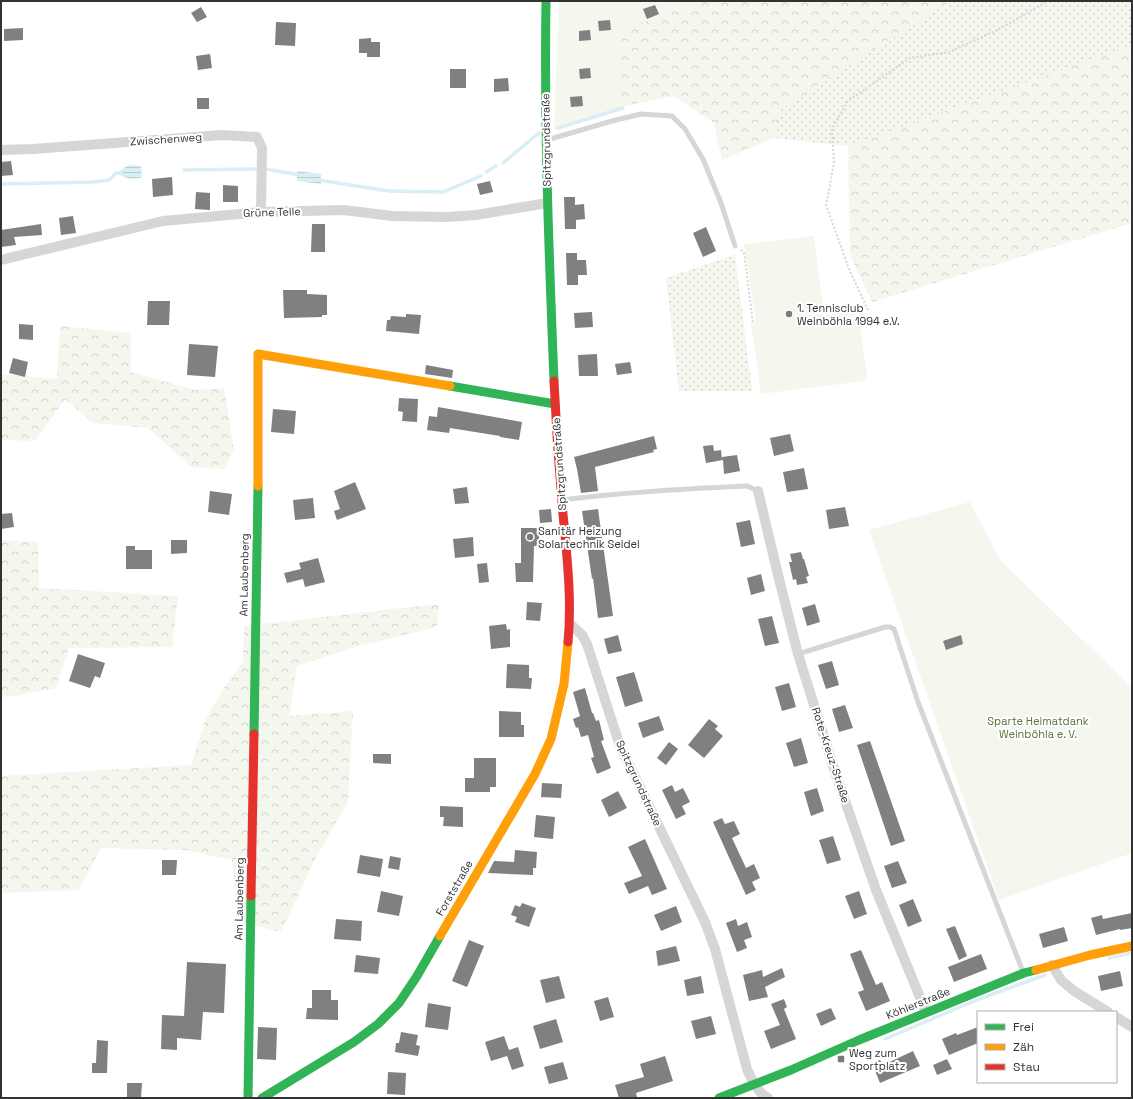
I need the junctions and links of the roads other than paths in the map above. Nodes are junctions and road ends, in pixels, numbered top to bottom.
1 (546, 1) edge
2 (546, 141) junction
3 (1, 150) edge
4 (547, 203) junction
5 (261, 212) junction
6 (735, 246) road end
7 (1, 260) edge
8 (555, 404) junction
9 (758, 490) joint
10 (561, 500) junction
11 (570, 624) junction
12 (798, 654) junction
13 (1132, 946) edge
14 (1052, 965) junction
15 (1024, 973) junction
16 (1106, 1011) edge
17 (926, 1012) junction
18 (1117, 1018) edge
19 (1132, 1027) edge
20 (754, 1084) junction
21 (248, 1098) edge
22 (262, 1098) edge
23 (719, 1098) edge
24 (768, 1098) edge

1 - 2 street, Spitzgrundstraße
2 - 4 street, Spitzgrundstraße
2 - 6 lane
3 - 5 street, Zwischenweg
4 - 5 street, Grüne Telle
4 - 8 street, Spitzgrundstraße
5 - 7 street, Grüne Telle
8 - 10 street, Spitzgrundstraße
8 - 21 street, Am Laubenberg
9 - 10 lane
9 - 12 street, Rote-Kreuz-Straße
10 - 11 street, Spitzgrundstraße
11 - 20 street, Spitzgrundstraße
11 - 22 street, Forststraße
12 - 15 lane
12 - 17 street, Rote-Kreuz-Straße
13 - 14 street, Köhlerstraße
14 - 15 street, Köhlerstraße
14 - 16 street
15 - 17 street, Köhlerstraße
17 - 20 street, Köhlerstraße
18 - 19 street
20 - 23 street, Köhlerstraße
20 - 24 street, Spitzgrundstraße

